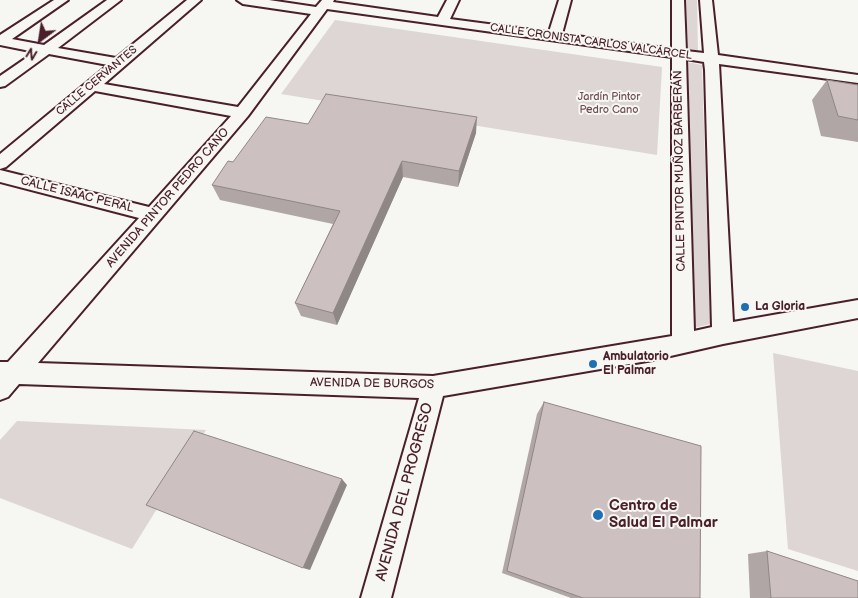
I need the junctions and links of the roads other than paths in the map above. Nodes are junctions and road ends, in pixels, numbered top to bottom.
1 (62, 0) edge
2 (115, 0) edge
3 (195, 0) edge
4 (243, 0) edge
5 (453, 0) edge
6 (565, 0) edge
7 (678, 0) edge
8 (706, 0) edge
9 (325, 3) edge
10 (442, 21) junction
11 (555, 36) junction
12 (0, 41) edge
13 (46, 50) junction
14 (678, 54) junction
15 (710, 59) junction
16 (119, 63) junction
17 (858, 79) edge
18 (0, 84) edge
19 (91, 86) junction
20 (242, 113) junction
21 (0, 163) edge
22 (0, 176) edge
23 (155, 215) junction
24 (858, 309) edge
25 (723, 334) junction
26 (683, 343) junction
27 (4, 379) edge
28 (433, 387) junction
29 (376, 598) edge

1 - 12 street
2 - 13 street
3 - 16 street, CALLE CERVANTES
4 - 9 street, CALLE CRONISTA CARLOS VALCÁRCEL
5 - 10 street
6 - 11 street
7 - 14 street, CALLE PINTOR MUÑOZ BARBERÁN
8 - 15 street
9 - 10 street, CALLE CRONISTA CARLOS VALCÁRCEL
9 - 20 street, AVENIDA PINTOR PEDRO CANO
10 - 11 street, CALLE CRONISTA CARLOS VALCÁRCEL
11 - 14 street, CALLE CRONISTA CARLOS VALCÁRCEL
12 - 13 street
13 - 16 street
13 - 18 street
14 - 15 street, CALLE CRONISTA CARLOS VALCÁRCEL
14 - 26 street, CALLE PINTOR MUÑOZ BARBERÁN
15 - 17 street, CALLE CRONISTA CARLOS VALCÁRCEL
15 - 25 street
16 - 19 street, CALLE CERVANTES
19 - 20 street
19 - 21 street, CALLE CERVANTES
20 - 23 street, AVENIDA PINTOR PEDRO CANO
22 - 23 street, CALLE ISAAC PERAL
23 - 27 street, AVENIDA PINTOR PEDRO CANO
24 - 25 street, AVENIDA DE BURGOS
25 - 26 street, AVENIDA DE BURGOS
26 - 28 street, AVENIDA DE BURGOS
27 - 28 street, AVENIDA DE BURGOS
28 - 29 street, AVENIDA DEL PROGRESO

